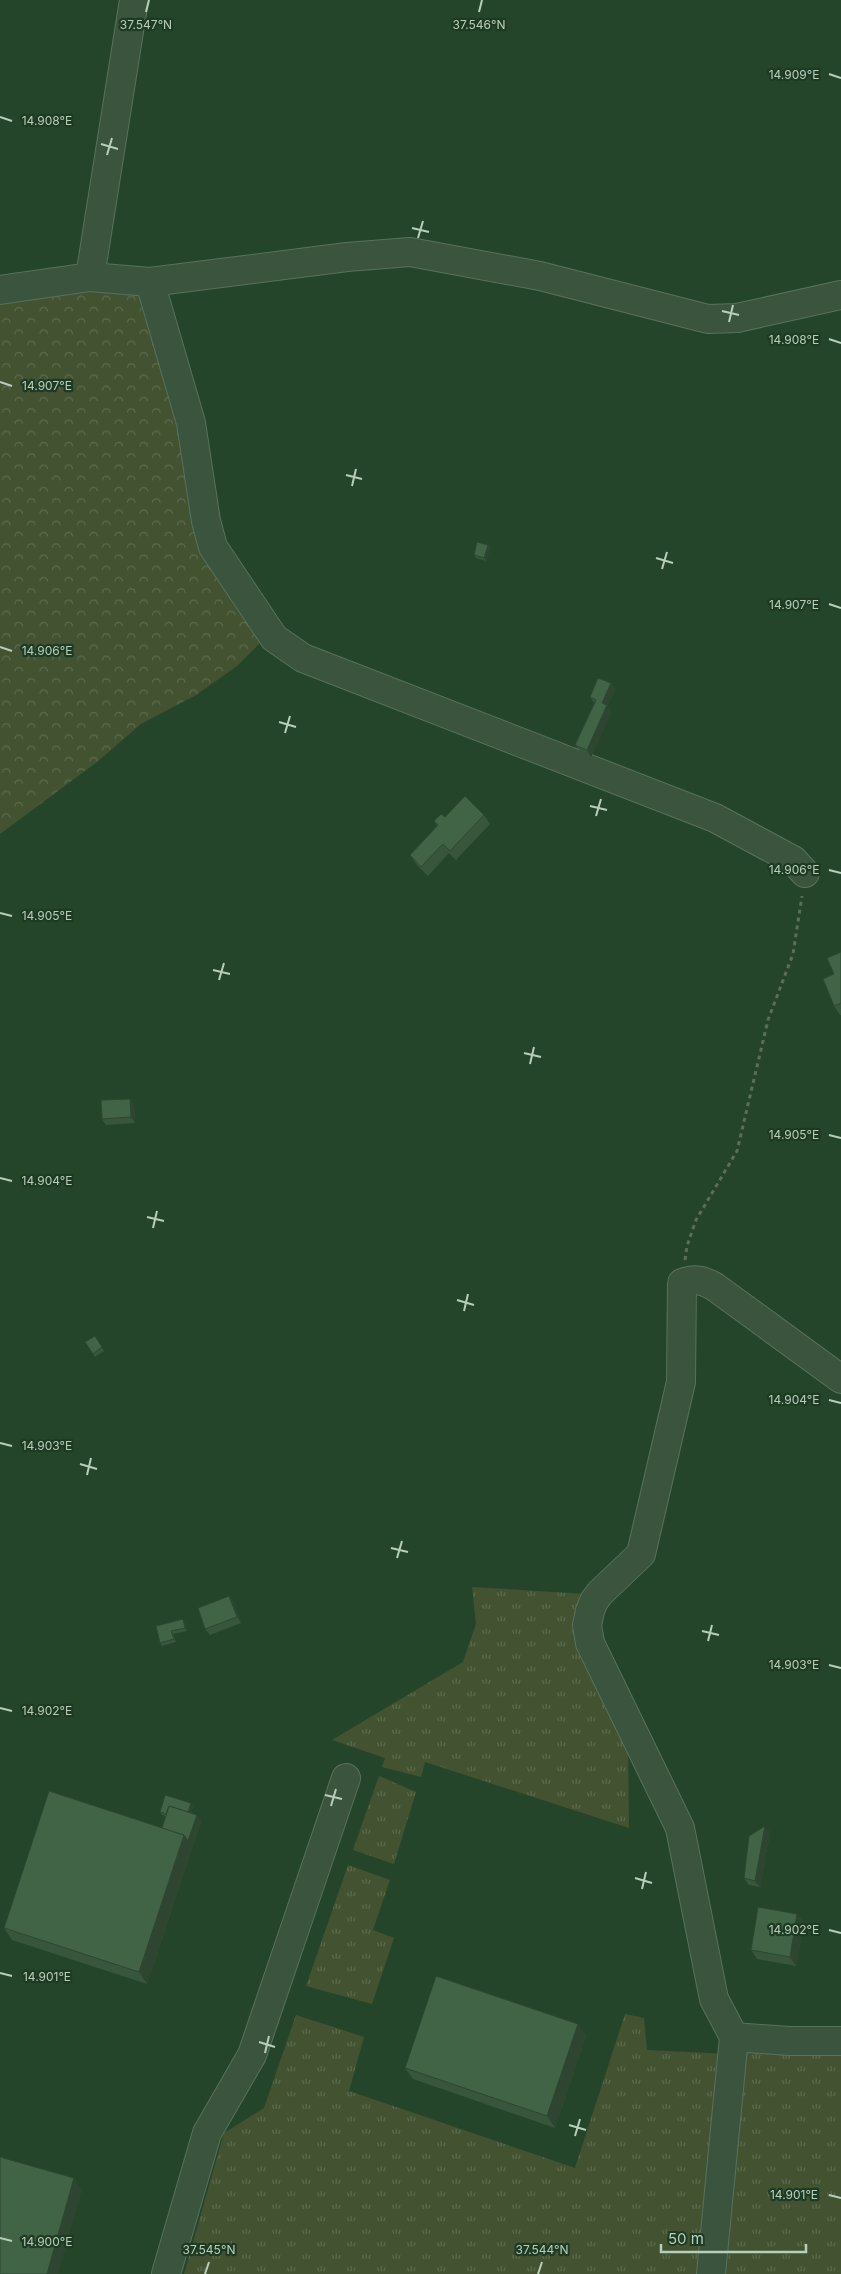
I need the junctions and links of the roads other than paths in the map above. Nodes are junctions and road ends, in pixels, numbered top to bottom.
1 (134, 0) edge
2 (90, 277) junction
3 (150, 282) junction
4 (0, 290) edge
5 (841, 295) edge
6 (805, 873) road end
7 (841, 1379) edge
8 (346, 1778) dead end
9 (734, 2037) junction
10 (841, 2041) edge
11 (166, 2274) edge
12 (711, 2274) edge

1 - 2 street
2 - 3 street
2 - 4 street
3 - 5 street
3 - 6 street
7 - 9 street
8 - 11 street
9 - 10 street
9 - 12 street

